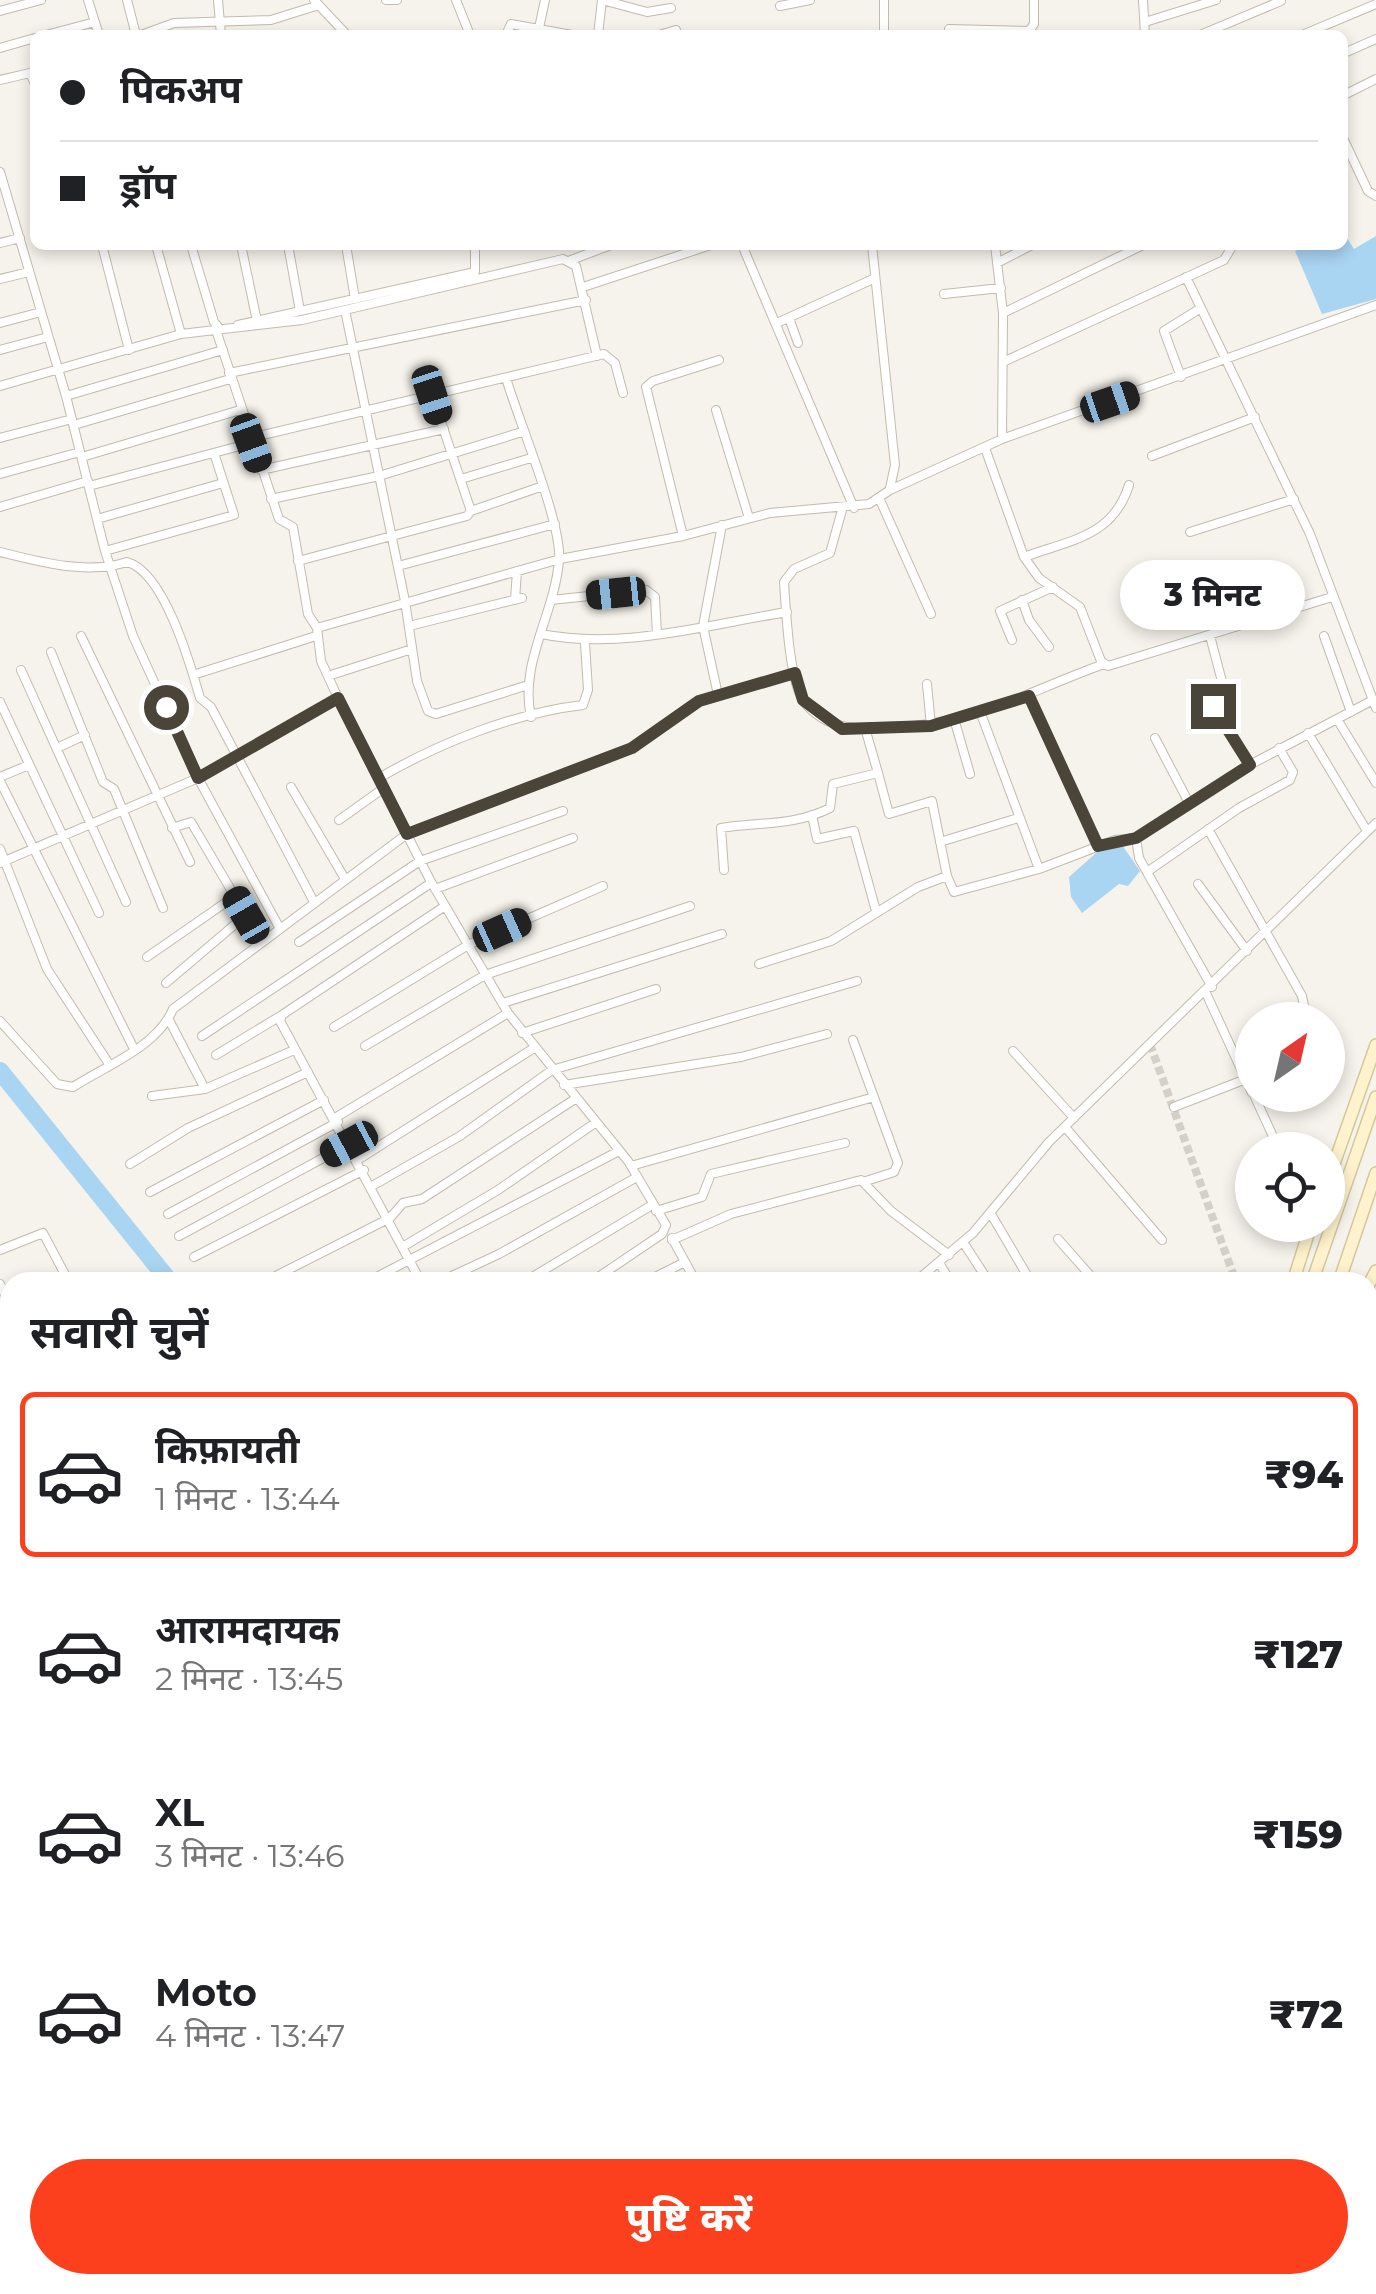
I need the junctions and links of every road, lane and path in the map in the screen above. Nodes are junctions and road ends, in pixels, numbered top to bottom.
1 (40, 0) edge
2 (88, 0) edge
3 (127, 0) edge
4 (218, 0) edge
5 (386, 0) edge
6 (397, 0) edge
7 (456, 0) edge
8 (545, 0) edge
9 (602, 0) edge
10 (810, 0) edge
11 (884, 0) edge
12 (1034, 0) edge
13 (1143, 0) edge
14 (1216, 0) edge
15 (317, 2) edge
16 (1281, 2) edge
17 (1376, 4) edge
18 (780, 6) dead end
19 (672, 8) dead end
20 (0, 11) edge
21 (95, 22) junction
22 (218, 22) junction
23 (1145, 22) junction
24 (540, 28) junction
25 (65, 30) edge
26 (97, 30) edge
27 (137, 30) edge
28 (154, 30) edge
29 (220, 30) edge
30 (342, 30) edge
31 (468, 30) edge
32 (508, 30) edge
33 (549, 30) edge
34 (599, 30) edge
35 (884, 30) edge
36 (1031, 30) edge
37 (1145, 30) edge
38 (1212, 30) edge
39 (1314, 30) edge
40 (30, 39) edge
41 (1376, 39) edge
42 (0, 48) edge
43 (1348, 51) edge
44 (30, 74) edge
45 (1376, 79) edge
46 (0, 80) edge
47 (1348, 93) edge
48 (1348, 148) edge
49 (0, 172) edge
50 (1376, 196) edge
51 (13, 214) junction
52 (0, 217) edge
53 (20, 238) junction
54 (0, 243) edge
55 (103, 250) edge
56 (157, 250) edge
57 (193, 250) edge
58 (242, 250) edge
59 (289, 250) edge
60 (347, 250) edge
61 (475, 250) edge
62 (598, 250) edge
63 (696, 250) edge
64 (744, 250) edge
65 (872, 250) edge
66 (995, 250) edge
67 (1022, 250) edge
68 (1132, 250) edge
69 (1231, 250) edge
70 (571, 260) junction
71 (996, 263) junction
72 (30, 272) junction
73 (1186, 277) junction
74 (0, 279) edge
75 (873, 279) junction
76 (583, 287) junction
77 (1000, 288) junction
78 (944, 294) dead end
79 (355, 299) junction
80 (586, 300) junction
81 (1376, 306) edge
82 (1201, 308) junction
83 (345, 310) junction
84 (300, 311) junction
85 (41, 312) junction
86 (1002, 312) junction
87 (789, 318) junction
88 (257, 321) junction
89 (0, 323) edge
90 (777, 323) junction
91 (217, 333) junction
92 (180, 334) junction
93 (48, 337) junction
94 (798, 343) dead end
95 (353, 349) junction
96 (0, 350) edge
97 (129, 350) junction
98 (222, 350) junction
99 (597, 356) junction
100 (1225, 359) junction
101 (719, 360) dead end
102 (1003, 362) junction
103 (58, 369) junction
104 (230, 376) junction
105 (1182, 377) junction
106 (506, 378) junction
107 (0, 386) edge
108 (623, 393) dead end
109 (432, 395) junction
110 (66, 396) junction
111 (240, 410) junction
112 (716, 410) dead end
113 (366, 411) junction
114 (1255, 416) junction
115 (73, 422) junction
116 (444, 430) junction
117 (522, 432) junction
118 (0, 438) edge
119 (250, 440) junction
120 (1002, 440) junction
121 (373, 444) junction
122 (985, 448) junction
123 (214, 453) junction
124 (81, 454) junction
125 (452, 455) junction
126 (1152, 456) dead end
127 (531, 458) junction
128 (261, 470) junction
129 (0, 474) edge
130 (379, 476) junction
131 (460, 480) junction
132 (223, 483) junction
133 (88, 484) junction
134 (1129, 485) dead end
135 (540, 487) junction
136 (890, 490) junction
137 (272, 499) junction
138 (1294, 499) junction
139 (880, 500) junction
140 (0, 508) edge
141 (854, 508) junction
142 (842, 510) junction
143 (471, 511) junction
144 (749, 518) junction
145 (97, 519) junction
146 (555, 524) junction
147 (722, 524) junction
148 (1190, 532) dead end
149 (392, 536) junction
150 (683, 536) junction
151 (105, 550) junction
152 (0, 552) edge
153 (1024, 557) junction
154 (560, 559) junction
155 (298, 562) junction
156 (398, 566) junction
157 (110, 567) junction
158 (518, 571) junction
159 (1054, 587) junction
160 (1332, 597) junction
161 (551, 600) junction
162 (1022, 600) junction
163 (405, 601) junction
164 (787, 612) junction
165 (931, 614) dead end
166 (409, 626) junction
167 (703, 626) junction
168 (316, 632) junction
169 (541, 634) junction
170 (657, 634) junction
171 (81, 636) dead end
172 (1210, 636) junction
173 (1324, 636) dead end
174 (1012, 640) dead end
175 (585, 643) junction
176 (1049, 647) dead end
177 (412, 648) junction
178 (52, 652) dead end
179 (1104, 664) junction
180 (21, 670) dead end
181 (795, 673) junction
182 (193, 674) junction
183 (328, 676) junction
184 (927, 684) dead end
185 (525, 686) junction
186 (1224, 690) dead end
187 (718, 695) junction
188 (1029, 696) junction
189 (338, 698) junction
190 (0, 702) edge
191 (1375, 704) edge
192 (1213, 706) dead end
193 (1350, 712) junction
194 (981, 714) junction
195 (531, 717) junction
196 (1337, 718) junction
197 (955, 722) junction
198 (931, 726) junction
199 (865, 728) junction
200 (1308, 733) junction
201 (85, 735) junction
202 (1155, 738) dead end
203 (57, 748) junction
204 (1279, 748) junction
205 (236, 758) junction
206 (29, 764) junction
207 (1250, 765) junction
208 (878, 773) junction
209 (970, 774) dead end
210 (198, 778) junction
211 (379, 778) junction
212 (0, 779) edge
213 (1376, 783) edge
214 (290, 787) dead end
215 (384, 788) junction
216 (156, 799) junction
217 (1189, 804) junction
218 (562, 811) dead end
219 (124, 812) junction
220 (812, 816) junction
221 (1018, 818) junction
222 (340, 820) dead end
223 (1376, 822) edge
224 (94, 823) junction
225 (172, 828) junction
226 (1208, 829) junction
227 (1367, 831) junction
228 (407, 834) junction
229 (64, 835) junction
230 (574, 838) dead end
231 (1136, 838) junction
232 (940, 842) junction
233 (1098, 846) junction
234 (32, 848) junction
235 (0, 849) edge
236 (420, 860) junction
237 (3, 862) edge
238 (190, 862) dead end
239 (1039, 868) junction
240 (724, 870) dead end
241 (1148, 872) junction
242 (948, 876) junction
243 (345, 879) junction
244 (1198, 884) dead end
245 (433, 886) junction
246 (603, 886) dead end
247 (235, 896) junction
248 (126, 902) dead end
249 (314, 902) junction
250 (445, 906) junction
251 (690, 906) dead end
252 (163, 908) dead end
253 (876, 911) junction
254 (99, 913) dead end
255 (246, 915) junction
256 (279, 927) junction
257 (1266, 932) junction
258 (722, 934) dead end
259 (261, 941) junction
260 (299, 942) dead end
261 (468, 945) junction
262 (1247, 951) junction
263 (147, 957) dead end
264 (759, 964) dead end
265 (485, 975) junction
266 (857, 981) dead end
267 (166, 983) dead end
268 (656, 989) dead end
269 (1209, 990) junction
270 (1303, 1002) edge
271 (503, 1003) junction
272 (508, 1012) junction
273 (282, 1015) junction
274 (169, 1020) junction
275 (0, 1021) edge
276 (334, 1027) dead end
277 (522, 1033) junction
278 (828, 1034) dead end
279 (202, 1036) dead end
280 (853, 1040) dead end
281 (1376, 1045) edge
282 (365, 1046) dead end
283 (534, 1048) junction
284 (134, 1049) junction
285 (294, 1050) junction
286 (1013, 1050) dead end
287 (1235, 1053) edge
288 (216, 1055) dead end
289 (110, 1064) junction
290 (552, 1070) junction
291 (308, 1072) junction
292 (1235, 1083) edge
293 (564, 1086) junction
294 (205, 1089) junction
295 (152, 1096) dead end
296 (874, 1097) junction
297 (1376, 1097) edge
298 (324, 1100) junction
299 (575, 1100) junction
300 (1174, 1107) dead end
301 (1074, 1118) junction
302 (336, 1120) junction
303 (595, 1124) junction
304 (1064, 1127) junction
305 (1344, 1132) edge
306 (845, 1143) dead end
307 (349, 1144) junction
308 (619, 1151) junction
309 (358, 1159) junction
310 (130, 1164) dead end
311 (632, 1166) junction
312 (364, 1170) junction
313 (1376, 1173) edge
314 (637, 1177) junction
315 (866, 1181) junction
316 (372, 1186) junction
317 (150, 1192) dead end
318 (654, 1208) junction
319 (168, 1214) dead end
320 (991, 1214) junction
321 (390, 1218) junction
322 (667, 1230) junction
323 (179, 1236) dead end
324 (1058, 1239) dead end
325 (672, 1240) junction
326 (1162, 1240) dead end
327 (963, 1242) junction
328 (1305, 1242) edge
329 (404, 1246) junction
330 (0, 1250) edge
331 (949, 1255) junction
332 (194, 1257) dead end
333 (411, 1260) junction
334 (685, 1262) junction
335 (939, 1264) junction
336 (63, 1272) edge
337 (284, 1272) edge
338 (387, 1272) edge
339 (417, 1272) edge
340 (460, 1272) edge
341 (542, 1272) edge
342 (606, 1272) edge
343 (670, 1272) edge
344 (690, 1272) edge
345 (928, 1272) edge
346 (944, 1272) edge
347 (982, 1272) edge
348 (1025, 1272) edge
349 (1087, 1272) edge
350 (1295, 1272) edge
351 (1315, 1272) edge
352 (1342, 1272) edge

1 - 20 street
2 - 21 street
3 - 27 street
4 - 22 street
5 - 6 street
7 - 31 street
8 - 24 street
9 - 19 street
9 - 34 street
10 - 18 street
11 - 35 street
12 - 36 street
13 - 23 street
14 - 23 street
15 - 22 street
15 - 30 street
16 - 38 street
17 - 39 street
21 - 25 street
21 - 26 street
22 - 28 street
22 - 29 street
23 - 37 street
24 - 32 street
24 - 33 street
40 - 42 street
41 - 43 street
44 - 46 street
45 - 47 street
48 - 50 street
49 - 51 street
51 - 52 street
51 - 53 street
53 - 54 street
53 - 72 street
55 - 97 street
56 - 92 street
57 - 88 street
58 - 88 street
59 - 84 street
60 - 79 street
61 - 79 street
62 - 70 street
63 - 76 street
64 - 90 street
65 - 75 street
66 - 71 street
67 - 71 street
68 - 86 street
69 - 73 street
70 - 76 street
70 - 83 street
71 - 77 street
72 - 74 street
72 - 85 street
73 - 82 street
73 - 102 street
75 - 87 street
75 - 136 street
76 - 80 street
77 - 78 street
77 - 86 street
79 - 84 street
80 - 95 street
80 - 99 street
81 - 100 street
82 - 100 street
82 - 105 street
83 - 91 street
83 - 95 street
84 - 88 street
85 - 89 street
85 - 93 street
86 - 102 street
87 - 90 street
87 - 94 street
90 - 141 street
91 - 92 street
91 - 98 street
92 - 97 street
93 - 96 street
93 - 103 street
95 - 104 street
95 - 113 street
97 - 103 street
98 - 104 street
98 - 110 street
99 - 106 street
99 - 108 street
100 - 105 street
100 - 114 street
101 - 150 street
102 - 120 street
103 - 107 street
103 - 110 street
104 - 111 street
104 - 115 street
105 - 120 street
106 - 109 street
106 - 117 street
109 - 113 street
109 - 116 street
110 - 115 street
111 - 119 street
111 - 124 street
112 - 144 street
113 - 119 street
113 - 121 street
114 - 126 street
114 - 138 street
115 - 118 street
115 - 124 street
116 - 121 street
116 - 125 street
117 - 125 street
117 - 127 street
119 - 123 street
119 - 128 street
120 - 122 street
121 - 128 street
121 - 130 street
122 - 136 street
122 - 153 street
123 - 132 street
123 - 133 street
124 - 129 street
124 - 133 street
125 - 130 street
125 - 131 street
127 - 131 street
127 - 135 street
128 - 137 street
130 - 137 street
130 - 149 street
131 - 143 street
132 - 145 street
132 - 151 street
133 - 140 street
133 - 145 street
134 - 153 street
135 - 143 street
135 - 146 street
136 - 139 street
137 - 155 street
138 - 148 street
138 - 160 street
139 - 141 street
139 - 165 street
141 - 142 street
142 - 144 street
142 - 164 street
143 - 149 street
144 - 147 street
145 - 151 street
146 - 154 street
146 - 156 street
147 - 150 street
147 - 167 street
149 - 155 street
149 - 156 street
150 - 154 street
151 - 157 street
152 - 157 street
153 - 159 street
154 - 158 street
154 - 161 street
155 - 168 street
156 - 163 street
157 - 182 street
157 - 210 street
158 - 163 street
158 - 166 street
159 - 162 street
159 - 179 street
160 - 172 street
160 - 191 street
161 - 169 street
161 - 170 street
162 - 174 street
162 - 176 street
163 - 166 street
163 - 168 street
164 - 167 street
164 - 181 street
166 - 177 street
167 - 170 street
167 - 187 street
168 - 182 street
168 - 183 street
169 - 175 street
169 - 185 street
170 - 175 street
171 - 216 street
172 - 179 street
172 - 186 street
173 - 193 street
175 - 195 street
177 - 183 street
177 - 185 street
178 - 201 street
179 - 188 street
180 - 203 street
181 - 187 street
181 - 199 street
182 - 205 street
183 - 189 street
184 - 198 street
185 - 195 street
187 - 228 street
188 - 194 street
188 - 233 street
189 - 205 street
189 - 211 street
190 - 206 street
191 - 193 street
192 - 207 street
193 - 196 street
194 - 197 street
194 - 221 street
195 - 211 street
196 - 200 street
196 - 213 street
197 - 198 street
197 - 209 street
198 - 199 street
199 - 208 street
200 - 204 street
200 - 227 street
201 - 203 street
201 - 219 street
202 - 217 street
203 - 224 street
204 - 207 street
204 - 226 street
205 - 210 street
205 - 249 street
206 - 212 street
206 - 229 street
207 - 217 street
208 - 220 street
208 - 232 street
210 - 216 street
210 - 256 street
211 - 215 street
212 - 234 street
214 - 243 street
215 - 222 street
215 - 228 street
216 - 219 street
216 - 225 street
217 - 231 street
218 - 236 street
219 - 224 street
219 - 252 street
220 - 240 street
220 - 253 street
221 - 232 street
221 - 239 street
223 - 227 street
224 - 229 street
224 - 248 street
225 - 238 street
225 - 247 street
226 - 241 street
226 - 257 street
227 - 257 street
228 - 236 street
228 - 243 street
229 - 234 street
229 - 254 street
230 - 245 street
231 - 233 street
231 - 241 street
232 - 242 street
233 - 239 street
234 - 237 street
234 - 284 street
235 - 237 street
236 - 245 street
236 - 260 street
237 - 289 street
239 - 242 street
241 - 269 street
242 - 253 street
243 - 249 street
244 - 262 street
245 - 250 street
245 - 279 street
246 - 261 street
247 - 255 street
247 - 263 street
249 - 256 street
250 - 261 street
250 - 273 street
251 - 265 street
253 - 264 street
255 - 259 street
255 - 267 street
256 - 259 street
257 - 262 street
257 - 270 street
258 - 271 street
259 - 274 street
261 - 265 street
261 - 276 street
262 - 269 street
265 - 271 street
265 - 282 street
266 - 290 street
268 - 277 street
269 - 287 street
269 - 301 street
271 - 272 street
272 - 277 street
272 - 302 street
273 - 285 street
273 - 288 street
274 - 284 street
274 - 294 street
275 - 289 street
277 - 283 street
278 - 293 street
280 - 296 street
281 - 305 main road
283 - 290 street
283 - 309 street
284 - 289 street
285 - 291 street
285 - 294 street
286 - 301 street
290 - 293 street
290 - 316 street
291 - 298 street
291 - 310 street
292 - 300 street
293 - 299 street
294 - 295 street
296 - 311 street
296 - 315 street
297 - 351 main road
298 - 302 street
298 - 317 street
299 - 303 street
299 - 321 street
301 - 304 street
302 - 307 street
302 - 319 street
303 - 308 street
303 - 329 street
304 - 320 street
304 - 326 street
306 - 318 street
307 - 309 street
307 - 323 street
308 - 311 street
308 - 333 street
309 - 312 street
311 - 314 street
312 - 316 street
312 - 332 street
313 - 352 main road
314 - 318 street
314 - 340 street
315 - 325 street
315 - 331 street
316 - 321 street
318 - 322 street
318 - 341 street
320 - 327 street
320 - 348 street
321 - 329 street
321 - 337 street
322 - 325 street
322 - 342 street
324 - 349 street
325 - 334 street
327 - 331 street
327 - 347 street
328 - 350 main road
329 - 333 street
330 - 336 street
331 - 335 street
333 - 338 street
333 - 339 street
334 - 343 street
334 - 344 street
335 - 345 street
335 - 346 street

